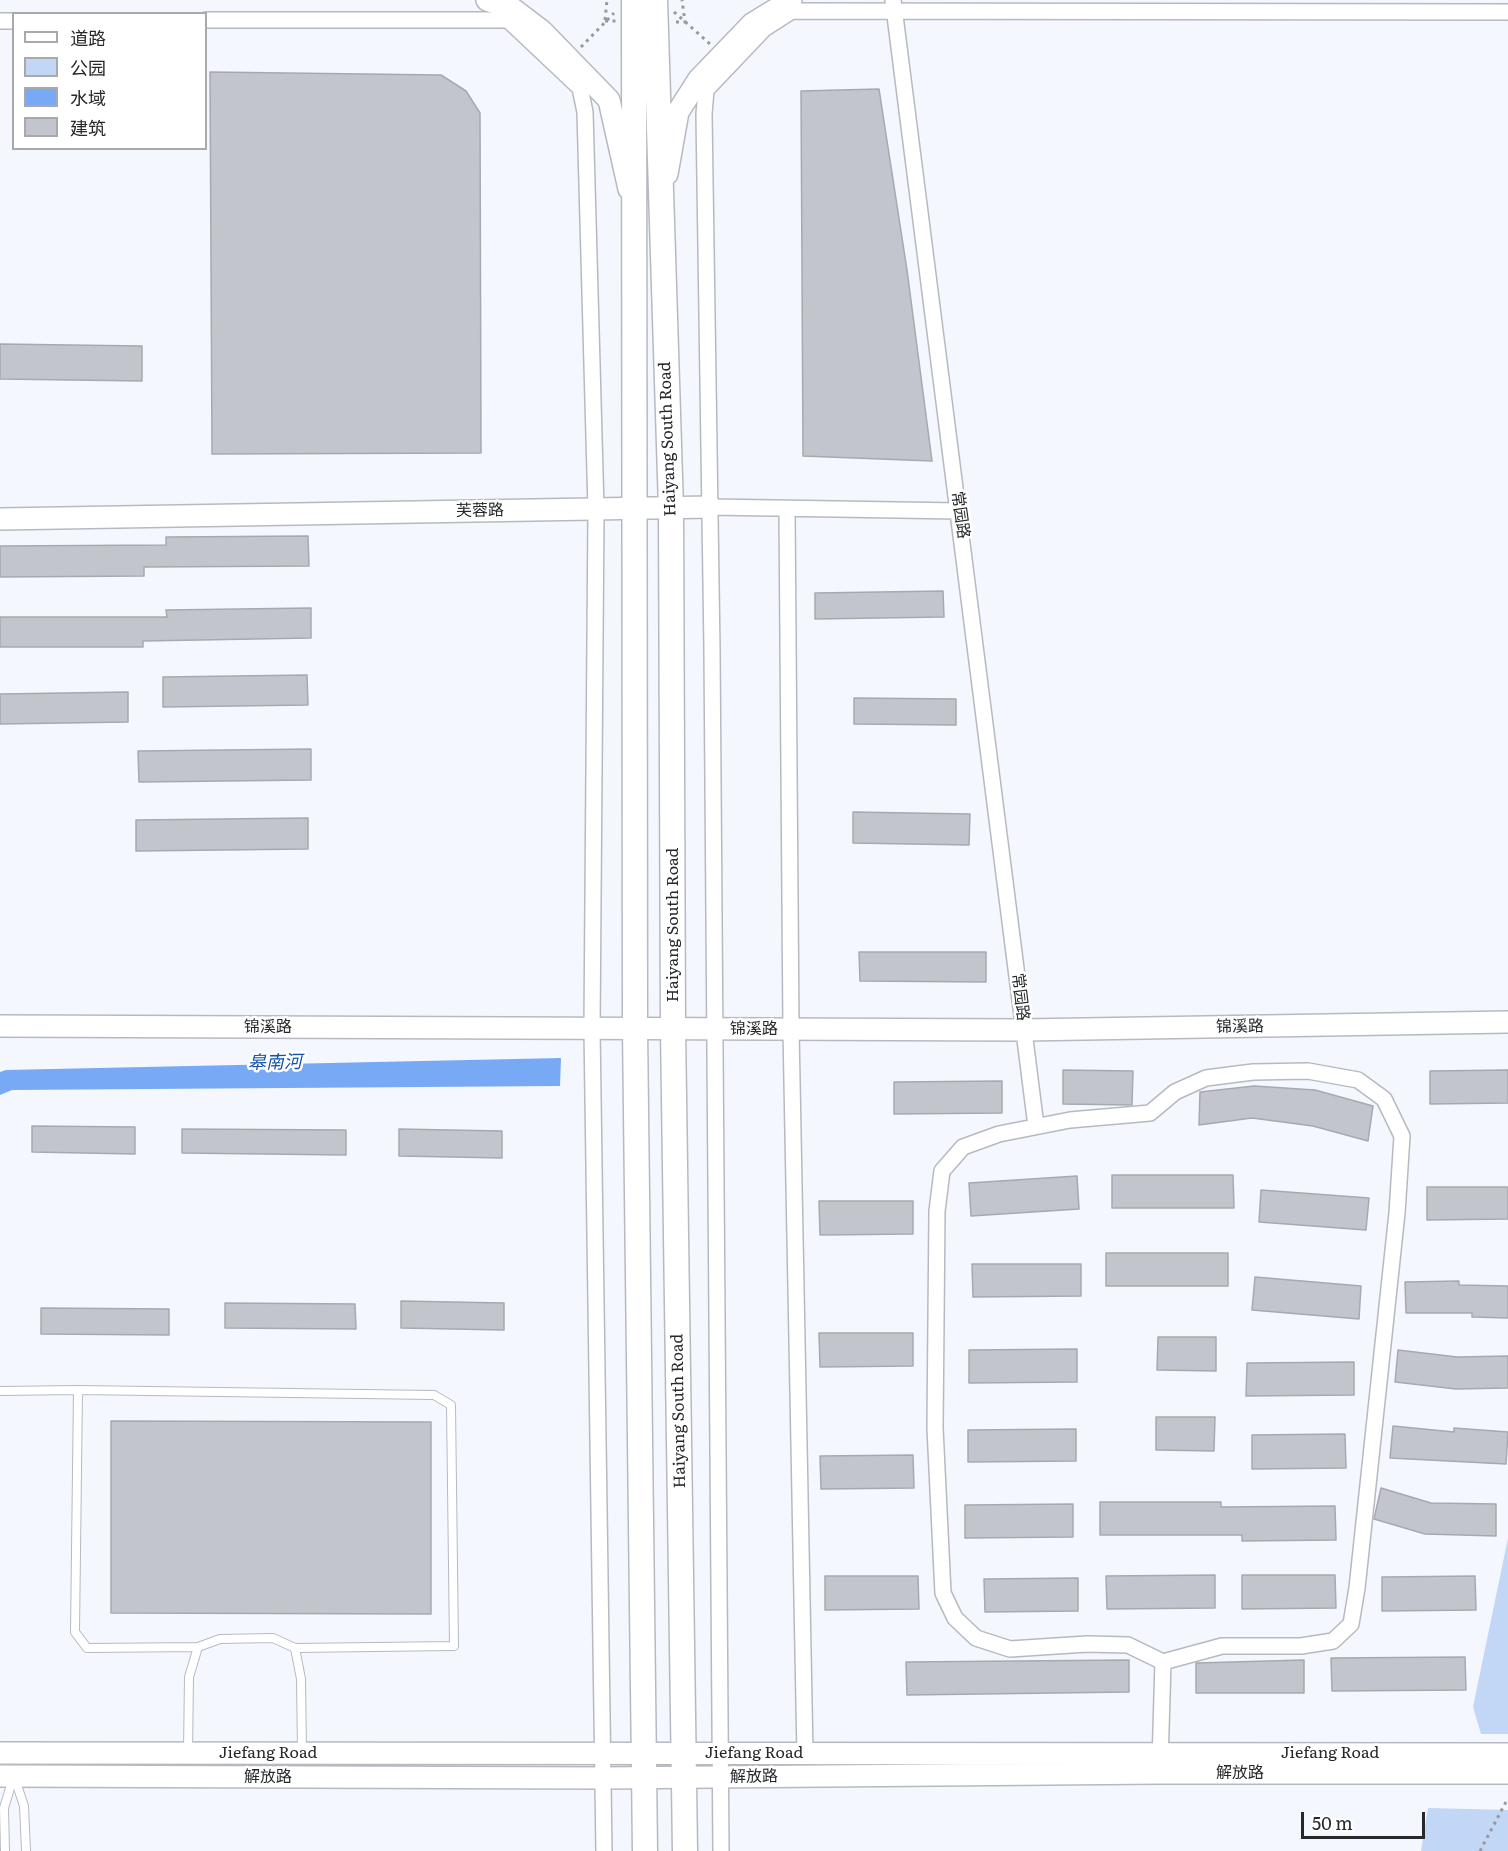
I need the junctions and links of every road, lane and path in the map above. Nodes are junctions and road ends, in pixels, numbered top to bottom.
1 (487, 0) edge
2 (607, 0) edge
3 (634, 0) edge
4 (655, 0) edge
5 (791, 0) edge
6 (893, 6) edge
7 (1508, 12) edge
8 (207, 20) edge
9 (605, 21) dead end
10 (661, 204) junction
11 (634, 211) junction
12 (711, 507) junction
13 (635, 508) junction
14 (596, 509) junction
15 (671, 509) junction
16 (787, 510) junction
17 (959, 511) junction
18 (0, 519) edge
19 (1508, 1022) edge
20 (0, 1026) edge
21 (592, 1029) junction
22 (635, 1029) junction
23 (674, 1029) junction
24 (714, 1029) junction
25 (791, 1029) junction
26 (1024, 1030) junction
27 (1036, 1126) junction
28 (78, 1390) junction
29 (0, 1391) edge
30 (198, 1647) junction
31 (295, 1648) junction
32 (1163, 1662) junction
33 (188, 1752) junction
34 (603, 1752) junction
35 (643, 1752) junction
36 (0, 1753) edge
37 (302, 1753) junction
38 (684, 1753) junction
39 (720, 1753) junction
40 (805, 1754) junction
41 (1508, 1754) edge
42 (1160, 1763) junction
43 (1508, 1773) edge
44 (4, 1774) edge
45 (644, 1777) junction
46 (684, 1777) junction
47 (720, 1777) junction
48 (603, 1778) junction
49 (1508, 1798) edge
50 (5, 1851) edge
51 (26, 1851) edge
52 (604, 1851) edge
53 (645, 1851) edge
54 (685, 1851) edge
55 (721, 1851) edge
56 (1480, 1851) edge

1 - 11 street
2 - 9 path
3 - 11 main road, Haiyang South Road
4 - 10 main road, Haiyang South Road
5 - 10 street
6 - 7 street
6 - 12 street
6 - 17 street, 常园路
8 - 14 street
10 - 15 main road, Haiyang South Road
11 - 13 main road, Haiyang South Road
12 - 15 street, 芙蓉路
12 - 16 street, 芙蓉路
12 - 24 street
13 - 14 street, 芙蓉路
13 - 15 street, 芙蓉路
13 - 22 main road, Haiyang South Road
14 - 18 street, 芙蓉路
14 - 21 street
15 - 23 main road, Haiyang South Road
16 - 17 street, 芙蓉路
16 - 25 street
17 - 26 street, 常园路
19 - 26 street, 锦溪路
20 - 21 street, 锦溪路
21 - 22 street, 锦溪路
21 - 34 street
22 - 23 street, 锦溪路
22 - 35 main road, Haiyang South Road
23 - 24 street, 锦溪路
23 - 38 main road, Haiyang South Road
24 - 25 street, 锦溪路
24 - 39 street
25 - 26 street, 锦溪路
25 - 40 street
26 - 27 street, 常园路
27 - 32 street
27 - 32 street
28 - 29 lane
28 - 30 lane
28 - 31 lane
30 - 31 lane
30 - 33 lane
31 - 37 lane
32 - 42 street
33 - 36 street, Jiefang Road
33 - 37 street, Jiefang Road
34 - 35 street, Jiefang Road
34 - 37 street, Jiefang Road
34 - 48 street
35 - 38 street, Jiefang Road
35 - 45 main road, Haiyang South Road
38 - 39 street, Jiefang Road
38 - 46 main road, Haiyang South Road
39 - 40 street, Jiefang Road
39 - 47 street
40 - 42 street, Jiefang Road
41 - 42 street, Jiefang Road
42 - 43 street, 解放路
42 - 47 street, 解放路
44 - 48 street, 解放路
44 - 50 lane
44 - 51 lane
45 - 46 street, 解放路
45 - 48 street, 解放路
45 - 53 main road, Haiyang South Road
46 - 47 street, 解放路
46 - 54 main road, Haiyang South Road
47 - 55 street
48 - 52 street
49 - 56 path

